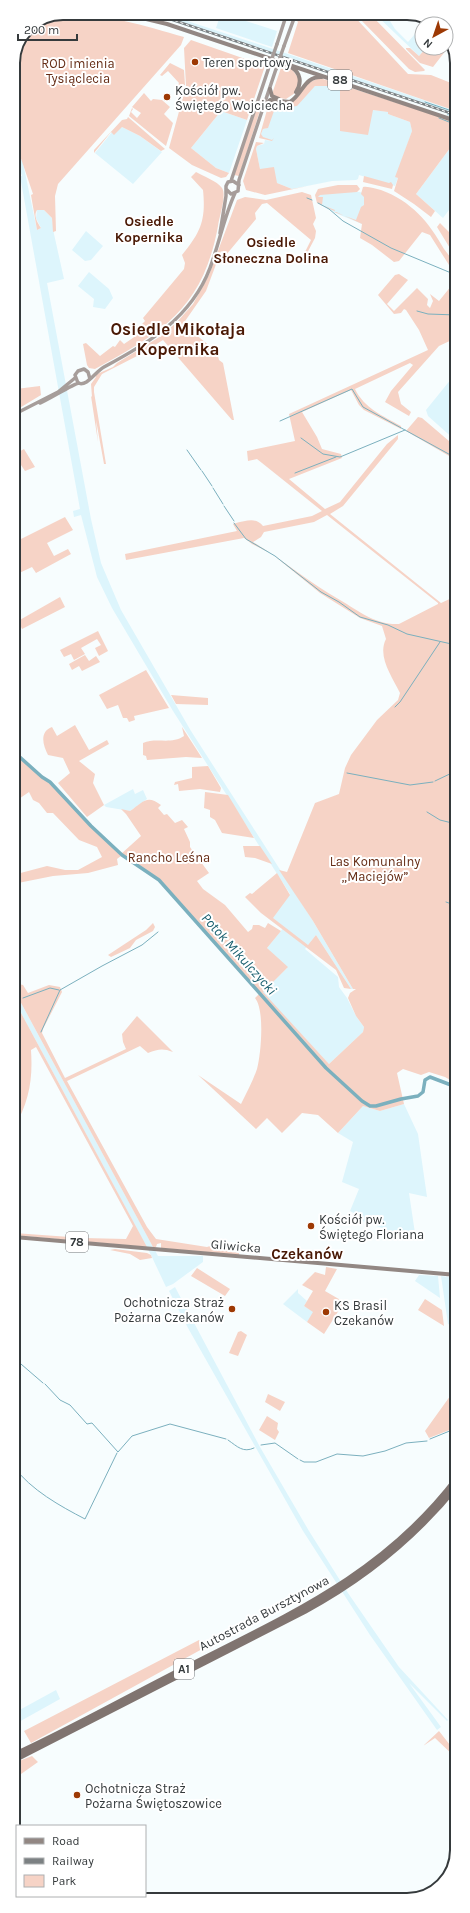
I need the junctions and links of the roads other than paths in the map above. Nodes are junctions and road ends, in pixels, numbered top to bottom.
1 (149, 20) edge
2 (157, 20) edge
3 (285, 20) edge
4 (293, 20) edge
5 (282, 62) junction
6 (329, 78) junction
7 (270, 89) junction
8 (263, 109) junction
9 (450, 118) edge
10 (450, 118) edge
11 (231, 181) junction
12 (239, 185) junction
13 (226, 189) junction
14 (236, 193) junction
15 (219, 242) junction
16 (99, 370) junction
17 (88, 372) junction
18 (75, 378) junction
19 (90, 378) junction
20 (80, 384) junction
21 (21, 411) joint
22 (20, 1238) edge
23 (450, 1274) edge
24 (450, 1486) edge
25 (450, 1494) edge
26 (348, 1583) junction
27 (27, 1751) junction
28 (20, 1753) edge
29 (20, 1756) edge

1 - 5 main road, 88
2 - 9 main road, 88
3 - 11 main road, bridge
4 - 7 main road, bridge
5 - 6 main road, 88
5 - 7 main road
6 - 8 main road
6 - 10 main road, 88
7 - 8 main road
8 - 12 main road
11 - 12 main road
11 - 13 main road
12 - 14 main road
13 - 14 main road
13 - 15 main road
14 - 15 main road
15 - 16 main road
16 - 17 main road
16 - 19 main road
17 - 18 main road
17 - 19 main road
18 - 20 main road
18 - 21 main road
19 - 20 main road
20 - 21 main road
22 - 23 main road, Gliwicka / 78
24 - 26 highway, Autostrada Bursztynowa / A1
25 - 26 highway, Autostrada Bursztynowa / A1
26 - 27 highway, Autostrada Bursztynowa / A1
27 - 28 highway, Autostrada Bursztynowa / A1
27 - 29 highway, Autostrada Bursztynowa / A1

